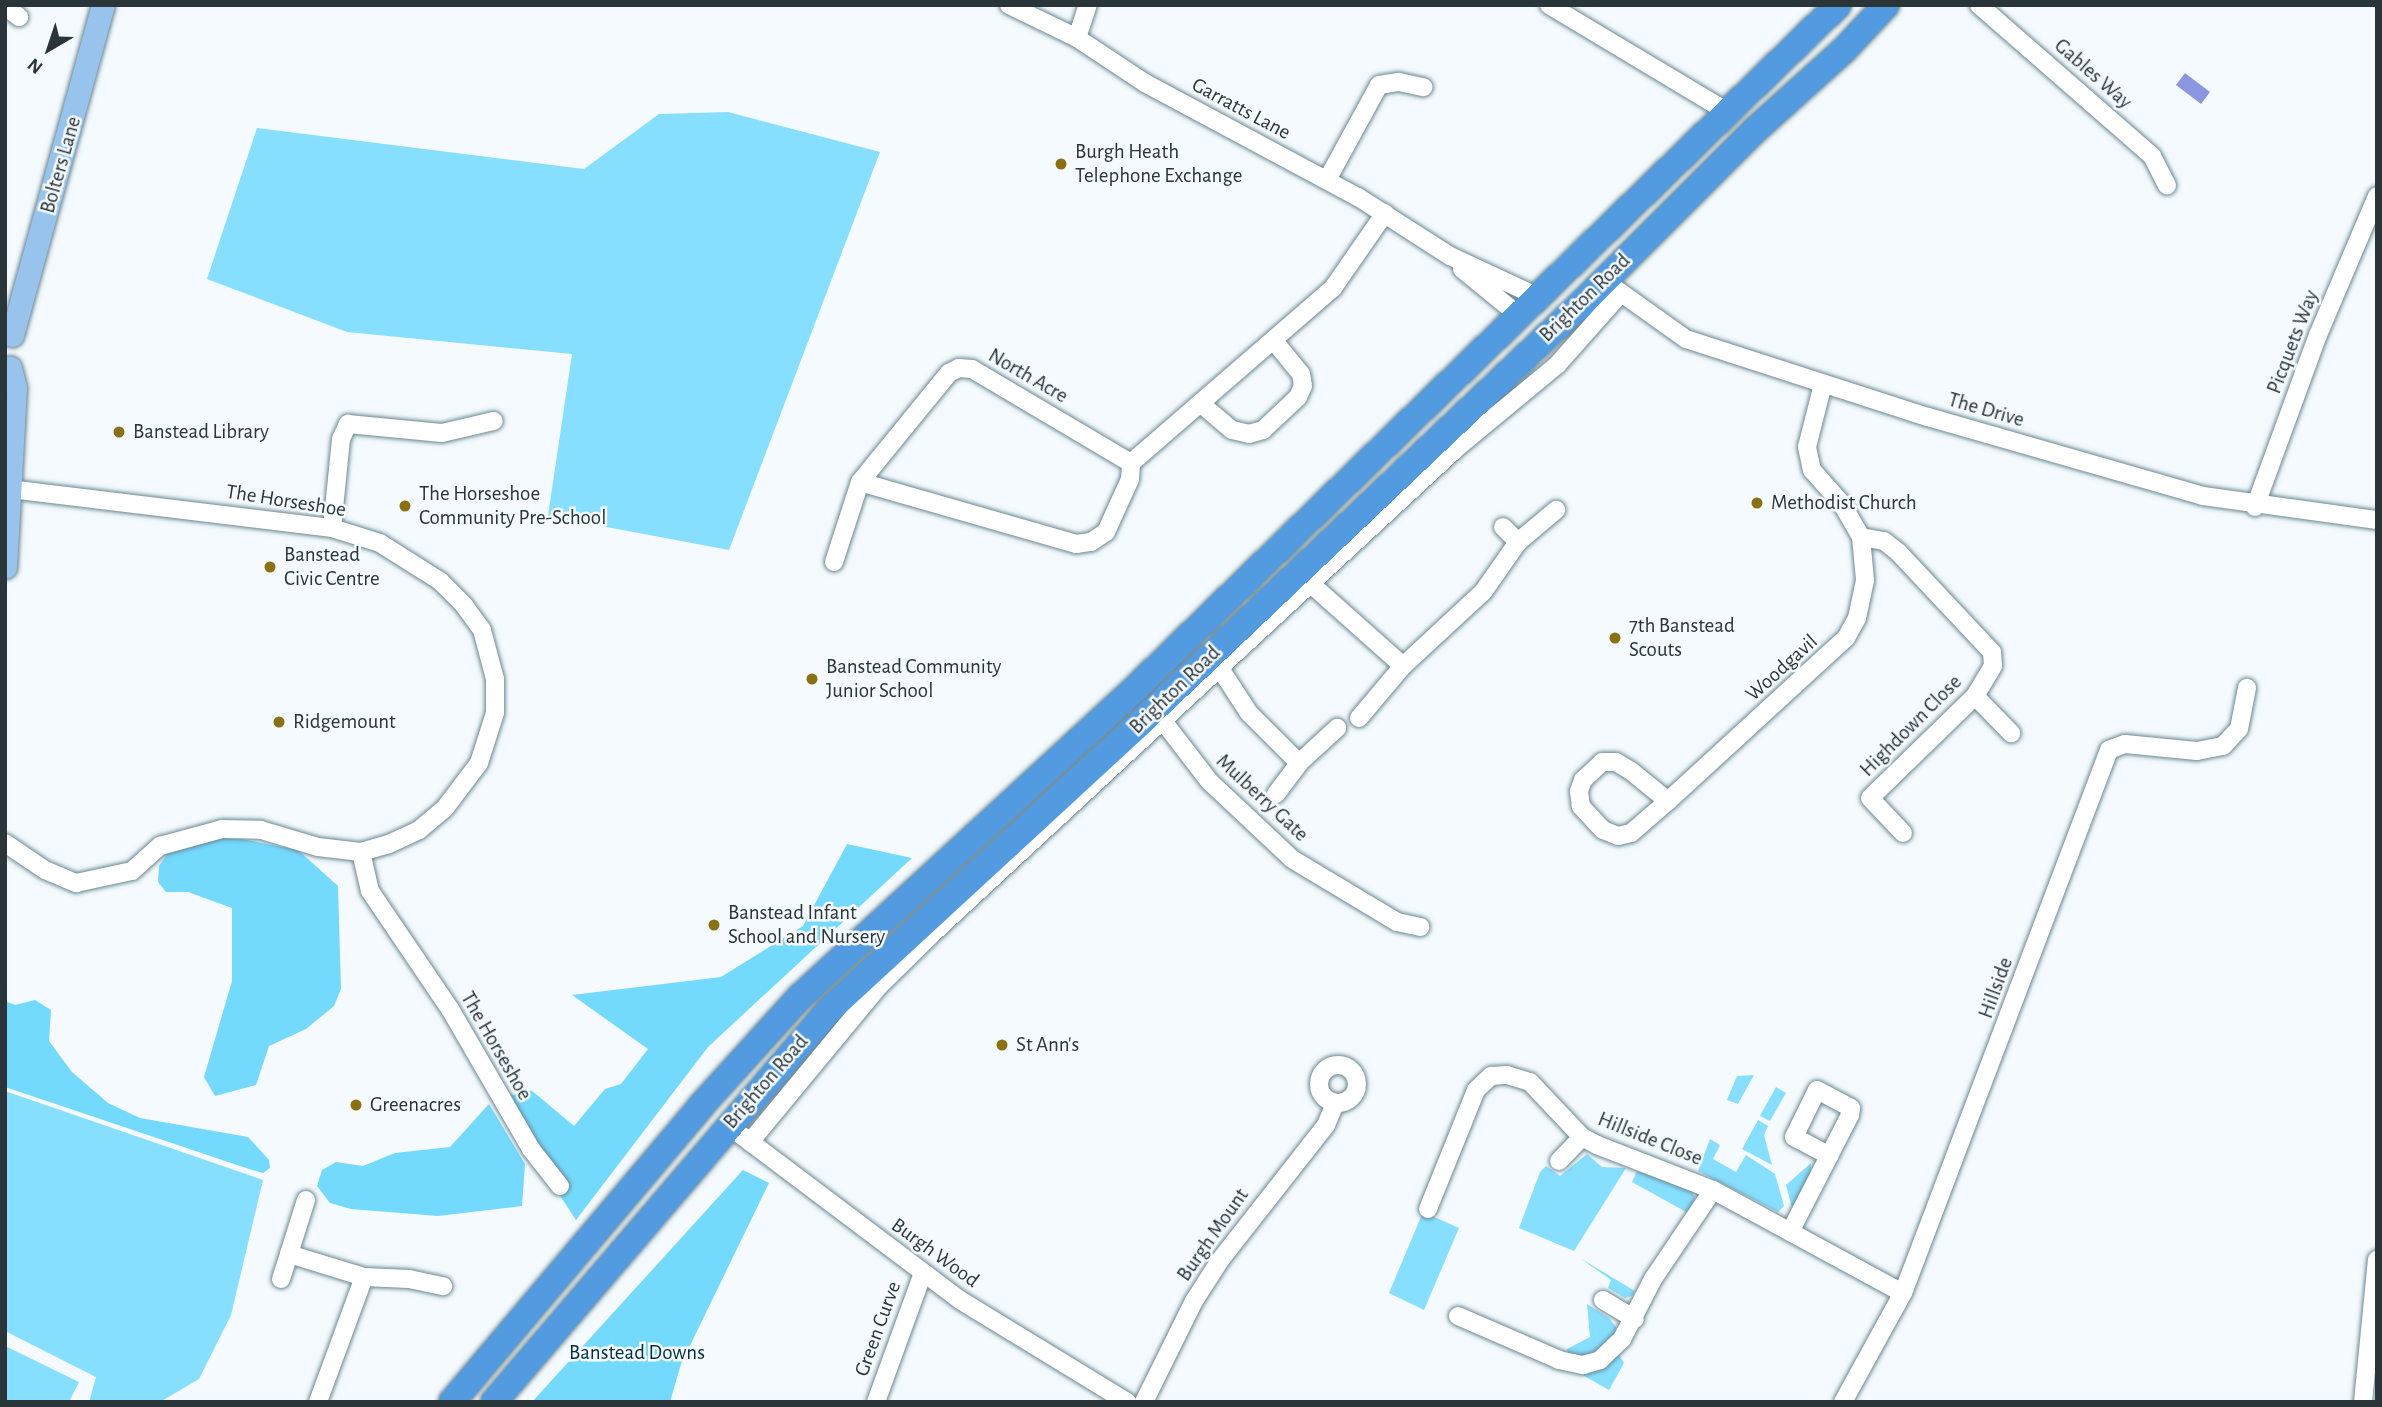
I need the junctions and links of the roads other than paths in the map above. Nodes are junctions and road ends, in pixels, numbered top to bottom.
1 (103, 5) edge
2 (1009, 5) edge
3 (1088, 5) edge
4 (1549, 5) edge
5 (1838, 5) edge
6 (1886, 5) edge
7 (1979, 5) edge
8 (1077, 38) junction
9 (1423, 87) dead end
10 (1726, 111) junction
11 (1754, 131) junction
12 (1327, 180) junction
13 (2167, 185) dead end
14 (2377, 196) edge
15 (1385, 213) junction
16 (1450, 256) junction
17 (26, 284) junction
18 (1612, 287) junction
19 (5, 301) edge
20 (1525, 304) junction
21 (9, 330) edge
22 (1275, 341) junction
23 (8, 370) edge
24 (1823, 384) junction
25 (1200, 404) junction
26 (10, 412) edge
27 (494, 421) dead end
28 (1131, 463) junction
29 (860, 482) junction
30 (11, 489) junction
31 (2255, 507) junction
32 (1556, 510) dead end
33 (2377, 520) edge
34 (1503, 527) dead end
35 (332, 528) junction
36 (1861, 537) junction
37 (1518, 542) junction
38 (834, 562) dead end
39 (5, 567) edge
40 (1311, 584) junction
41 (1403, 666) junction
42 (1219, 667) junction
43 (2247, 688) dead end
44 (1980, 689) junction
45 (1359, 718) dead end
46 (1163, 721) junction
47 (1337, 728) dead end
48 (2011, 733) dead end
49 (1299, 763) junction
50 (1276, 794) dead end
51 (1668, 801) junction
52 (1903, 833) dead end
53 (5, 843) edge
54 (361, 852) junction
55 (1420, 927) dead end
56 (1335, 1104) dead end
57 (727, 1125) junction
58 (1582, 1137) junction
59 (750, 1142) junction
60 (1829, 1156) dead end
61 (1559, 1161) dead end
62 (560, 1185) dead end
63 (1713, 1190) junction
64 (306, 1199) dead end
65 (1429, 1209) dead end
66 (1790, 1231) junction
67 (289, 1254) junction
68 (2377, 1260) edge
69 (923, 1273) junction
70 (364, 1277) junction
71 (281, 1279) dead end
72 (443, 1286) dead end
73 (1903, 1293) junction
74 (1603, 1300) dead end
75 (1458, 1316) dead end
76 (1635, 1319) junction
77 (317, 1402) edge
78 (452, 1402) edge
79 (494, 1402) edge
80 (876, 1402) edge
81 (1127, 1402) edge
82 (1144, 1402) edge
83 (1843, 1402) edge
84 (2363, 1402) edge

1 - 17 main road, Bolters Lane
2 - 8 street, Garratts Lane
3 - 8 street
4 - 10 street
5 - 10 highway, Brighton Road
6 - 11 highway, Brighton Road
7 - 13 street, Gables Way
8 - 12 street, Garratts Lane
9 - 12 street
10 - 20 highway, Brighton Road
11 - 18 highway, Brighton Road
11 - 20 highway
12 - 15 street, Garratts Lane
14 - 31 street, Picquets Way
15 - 16 street, Garratts Lane
15 - 22 street
16 - 20 street, Garratts Lane
16 - 20 street, Garratts Lane
17 - 19 main road
17 - 21 main road, Bolters Lane
18 - 24 street, The Drive
18 - 40 street, Brighton Road
18 - 57 highway, Brighton Road
20 - 78 highway, Brighton Road
21 - 23 main road, Bolters Lane
22 - 25 street
22 - 25 street
23 - 26 main road, Bolters Lane
24 - 31 street, The Drive
24 - 36 street, Woodgavil
25 - 28 street
26 - 30 main road
27 - 35 street
28 - 29 street
28 - 29 street, North Acre
29 - 38 street, North Acre
30 - 35 street, The Horseshoe
30 - 39 main road
31 - 33 street, The Drive
32 - 37 street
34 - 37 street
35 - 54 street, The Horseshoe
36 - 44 street
36 - 51 street, Woodgavil
37 - 41 street
40 - 41 street
40 - 42 street, Brighton Road
41 - 45 street
42 - 46 street, Brighton Road
42 - 49 street
43 - 73 street, Hillside
44 - 48 street
44 - 52 street, Highdown Close
46 - 55 street, Mulberry Gate
46 - 59 street, Brighton Road
47 - 49 street
49 - 50 street
51 - 51 street, Woodgavil
53 - 54 street, The Horseshoe
54 - 62 street, The Horseshoe
56 - 82 street, Burgh Mount
57 - 59 street, Burgh Wood
57 - 79 highway, Brighton Road
58 - 61 street
58 - 63 street, Hillside Close
58 - 65 street, Hillside Close
59 - 69 street, Burgh Wood
60 - 66 street
63 - 66 street, Hillside Close
63 - 76 street, Hillside Close
64 - 67 street
66 - 73 street, Hillside Close
67 - 70 street
67 - 71 street
68 - 84 street
69 - 80 street, Green Curve
69 - 81 street, Burgh Wood
70 - 72 street
70 - 77 street
73 - 83 street, Hillside
74 - 76 street
75 - 76 street, Hillside Close

